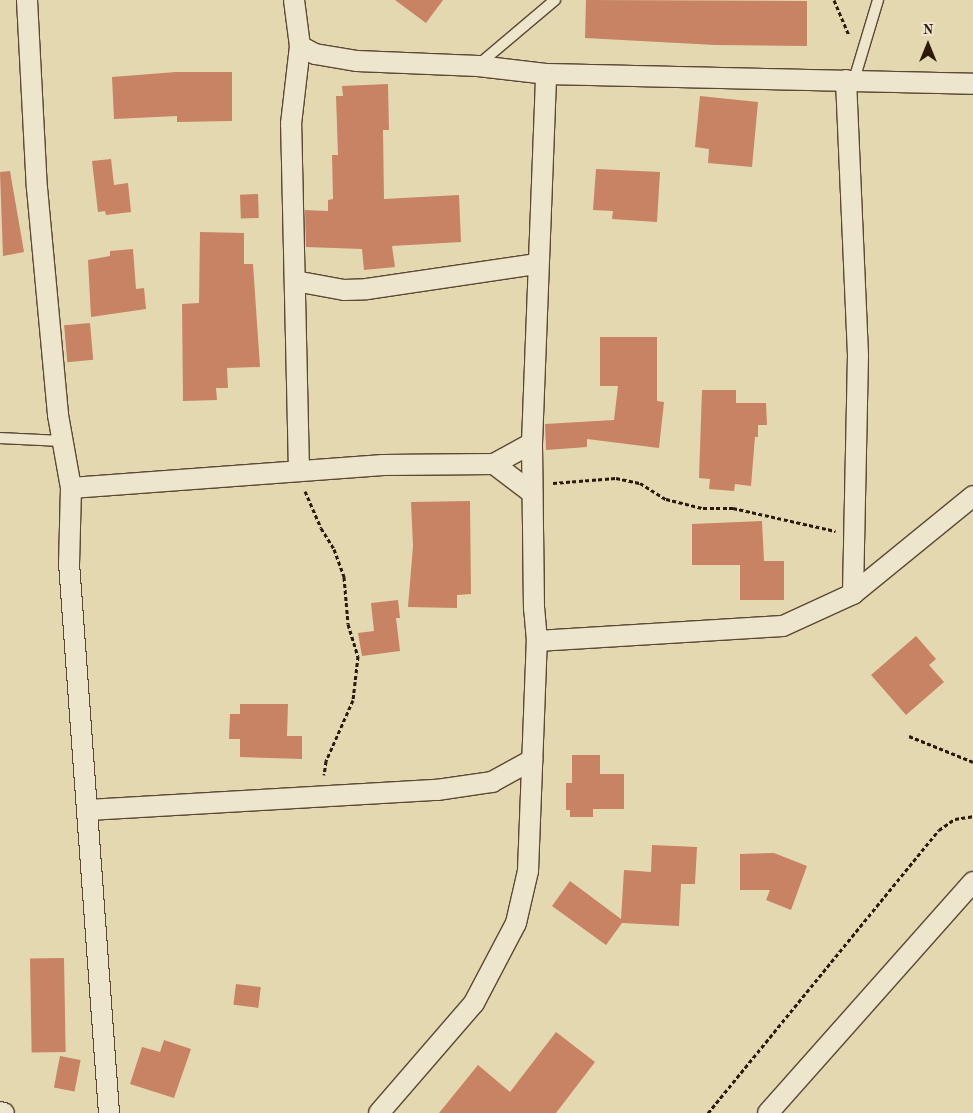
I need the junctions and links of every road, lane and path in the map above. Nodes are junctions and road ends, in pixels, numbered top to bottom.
1 (27, 0) edge
2 (294, 0) edge
3 (555, 0) edge
4 (834, 0) edge
5 (878, 0) edge
6 (300, 46) junction
7 (858, 59) junction
8 (478, 66) junction
9 (546, 74) junction
10 (850, 80) junction
11 (973, 84) edge
12 (537, 264) junction
13 (295, 281) junction
14 (0, 438) edge
15 (62, 441) junction
16 (532, 443) junction
17 (494, 464) junction
18 (299, 471) junction
19 (71, 488) junction
20 (532, 488) junction
21 (973, 496) edge
22 (854, 534) junction
23 (853, 594) junction
24 (537, 641) junction
25 (909, 736) dead end
26 (532, 760) junction
27 (973, 762) edge
28 (321, 796) junction
29 (88, 810) junction
30 (973, 816) edge
31 (973, 882) edge
32 (0, 1112) edge
33 (4, 1113) edge
34 (109, 1113) edge
35 (379, 1113) edge
36 (708, 1113) edge
37 (768, 1113) edge

1 - 15 street
2 - 6 street
3 - 8 lane
4 - 7 path
5 - 7 lane
6 - 8 street
6 - 13 street
7 - 10 lane
8 - 9 street
9 - 10 street
9 - 12 street
10 - 11 street
10 - 22 street
12 - 13 street
12 - 16 street
13 - 18 street
14 - 15 lane
15 - 19 street
16 - 17 street
16 - 20 street
17 - 18 street
17 - 20 street
18 - 19 street
18 - 28 path
19 - 29 street
20 - 22 path
20 - 24 street
21 - 23 street
22 - 23 street
23 - 24 street
24 - 26 street
25 - 27 path
26 - 28 street
26 - 35 street
28 - 29 street
29 - 34 street
30 - 36 path
31 - 37 street
32 - 33 street

